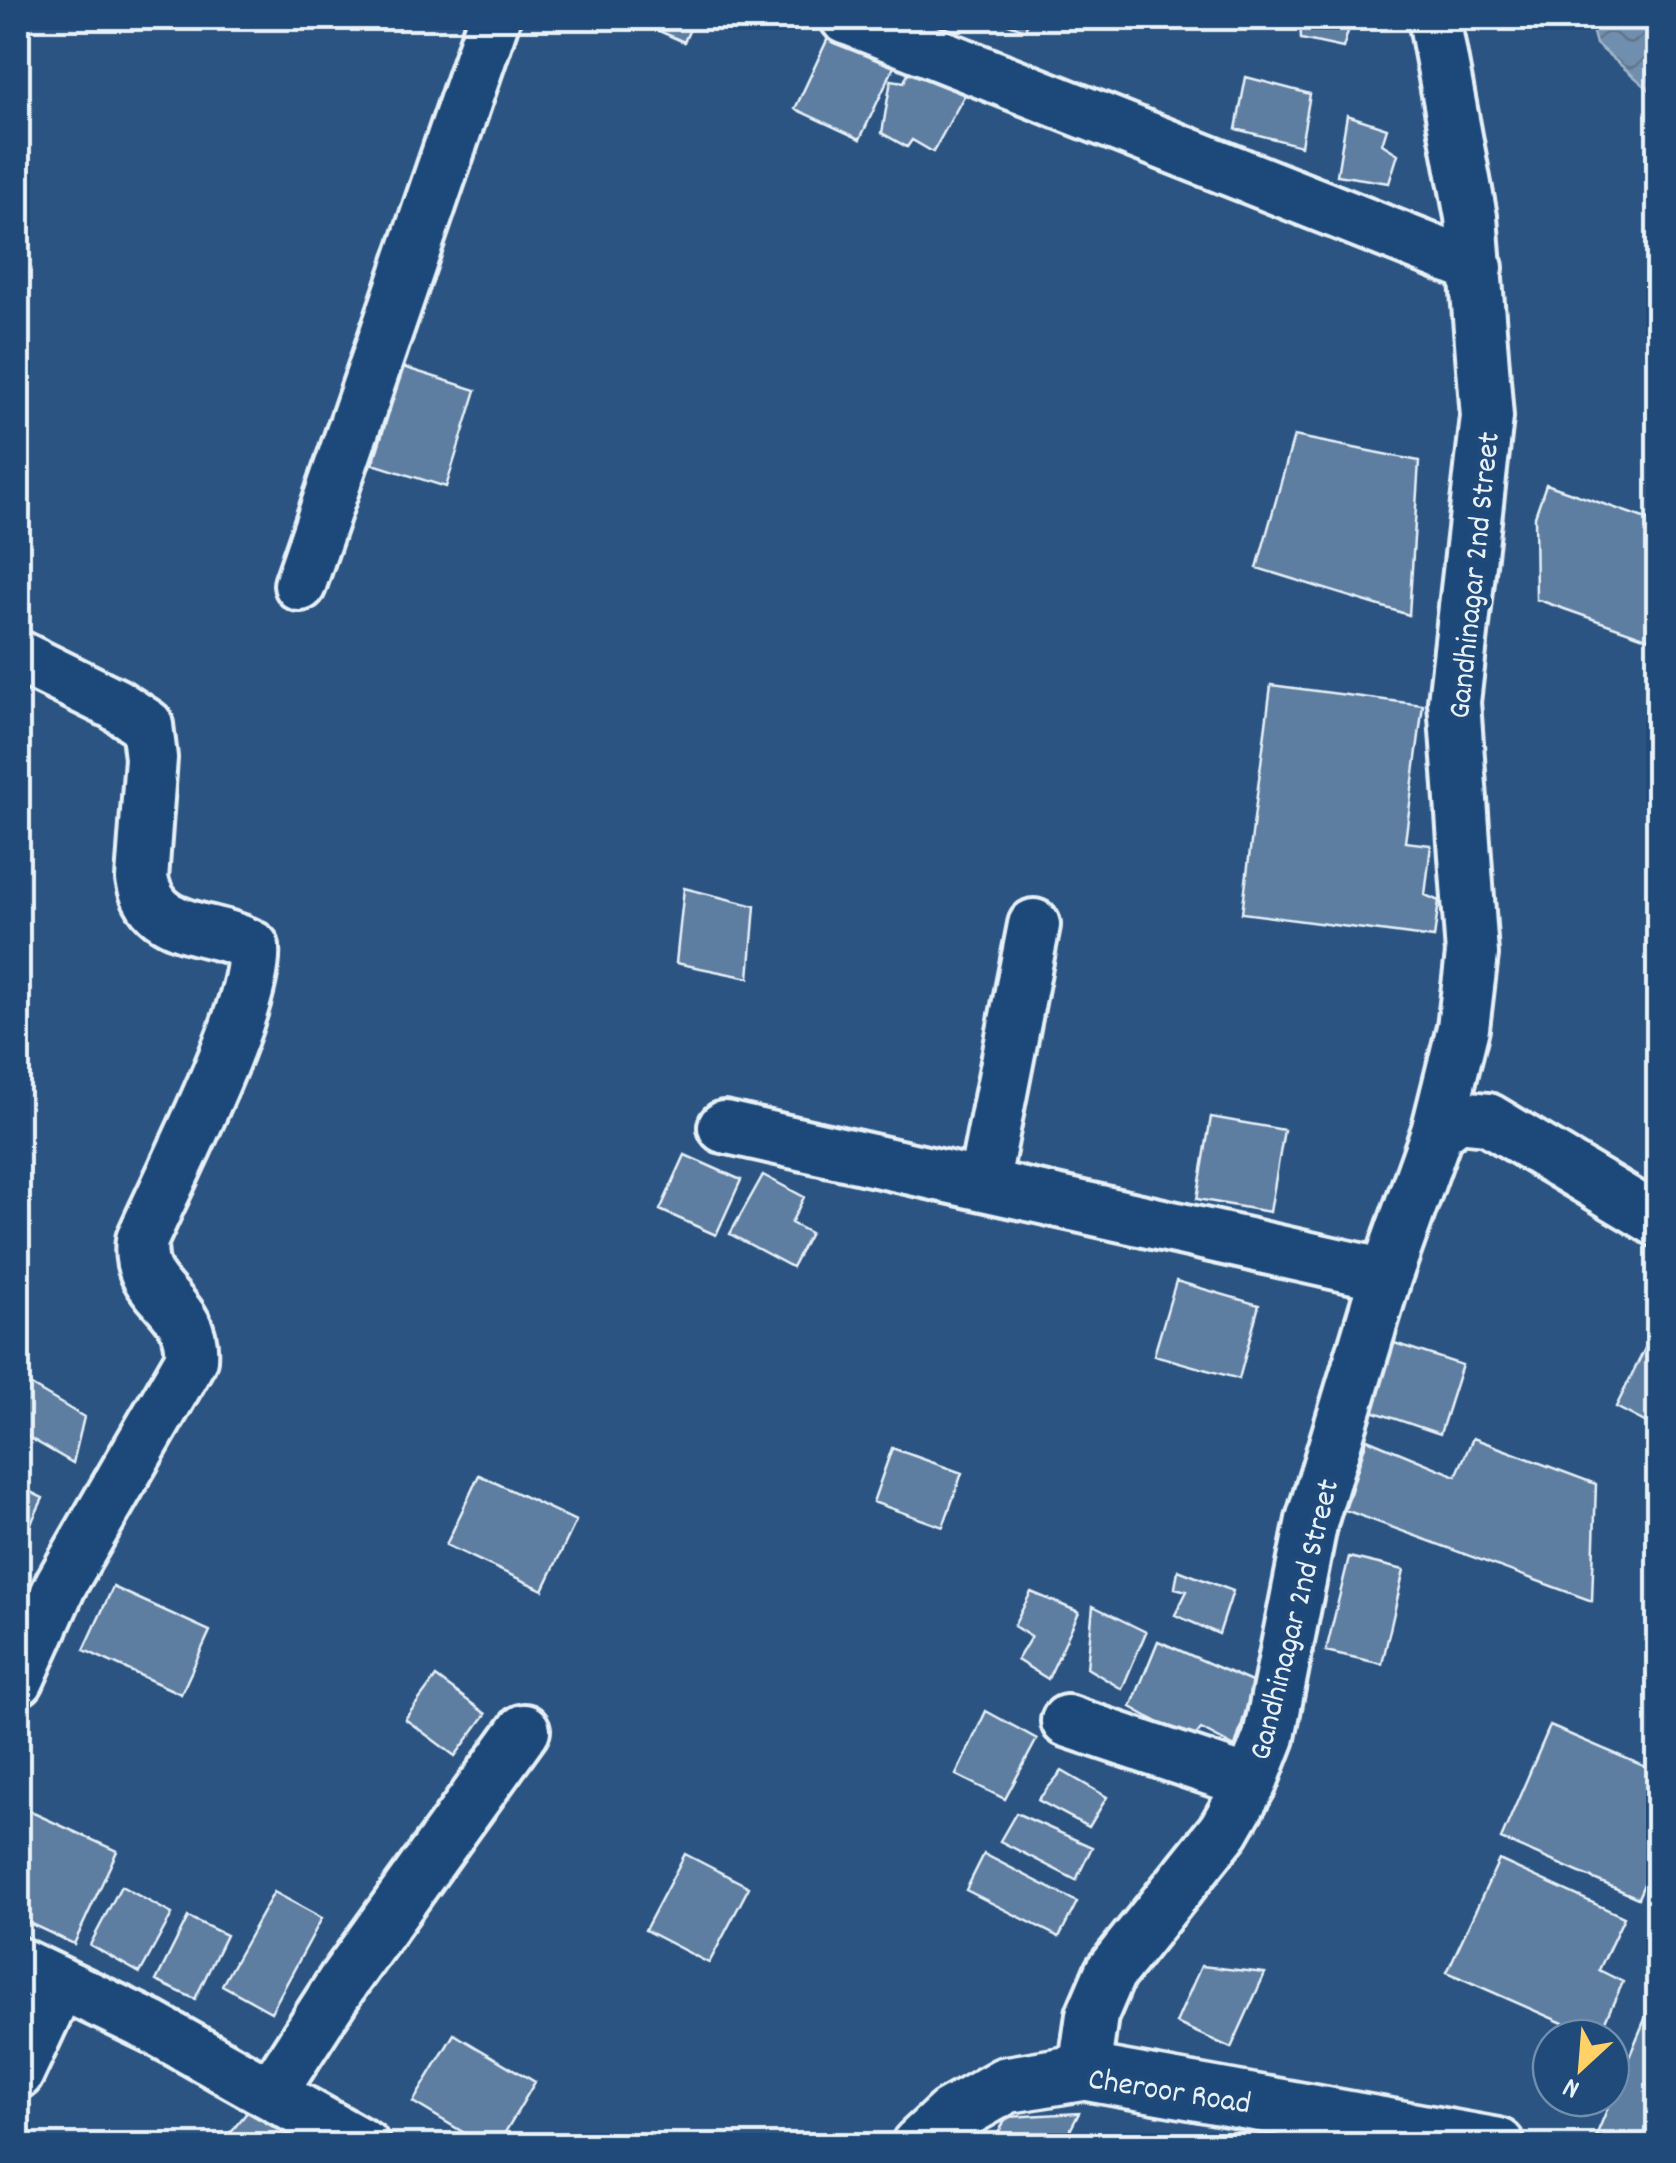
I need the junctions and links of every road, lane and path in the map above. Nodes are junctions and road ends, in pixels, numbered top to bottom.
1 (494, 18) edge
2 (846, 18) edge
3 (1434, 18) edge
4 (1478, 268) junction
5 (300, 585) dead end
6 (18, 656) edge
7 (1034, 925) dead end
8 (724, 1128) dead end
9 (1437, 1132) junction
10 (982, 1185) junction
11 (1658, 1221) edge
12 (1386, 1275) junction
13 (18, 1680) edge
14 (1067, 1721) dead end
15 (524, 1730) dead end
16 (1251, 1783) junction
17 (39, 1973) edge
18 (1084, 2072) junction
19 (18, 2073) edge
20 (271, 2093) junction
21 (364, 2146) edge
22 (919, 2146) edge
23 (1497, 2146) edge

1 - 5 street
2 - 4 street
3 - 4 street, Gandhinagar 2nd Street
4 - 9 street, Gandhinagar 2nd Street
6 - 13 street
7 - 10 street
8 - 10 street
9 - 11 street
9 - 12 street, Gandhinagar 2nd Street
10 - 12 street
12 - 16 street, Gandhinagar 2nd Street
14 - 16 street
15 - 20 street
16 - 18 street, Gandhinagar 2nd Street
17 - 19 street
17 - 20 street
18 - 22 main road, Cheroor Road
18 - 23 main road, Cheroor Road
20 - 21 street

